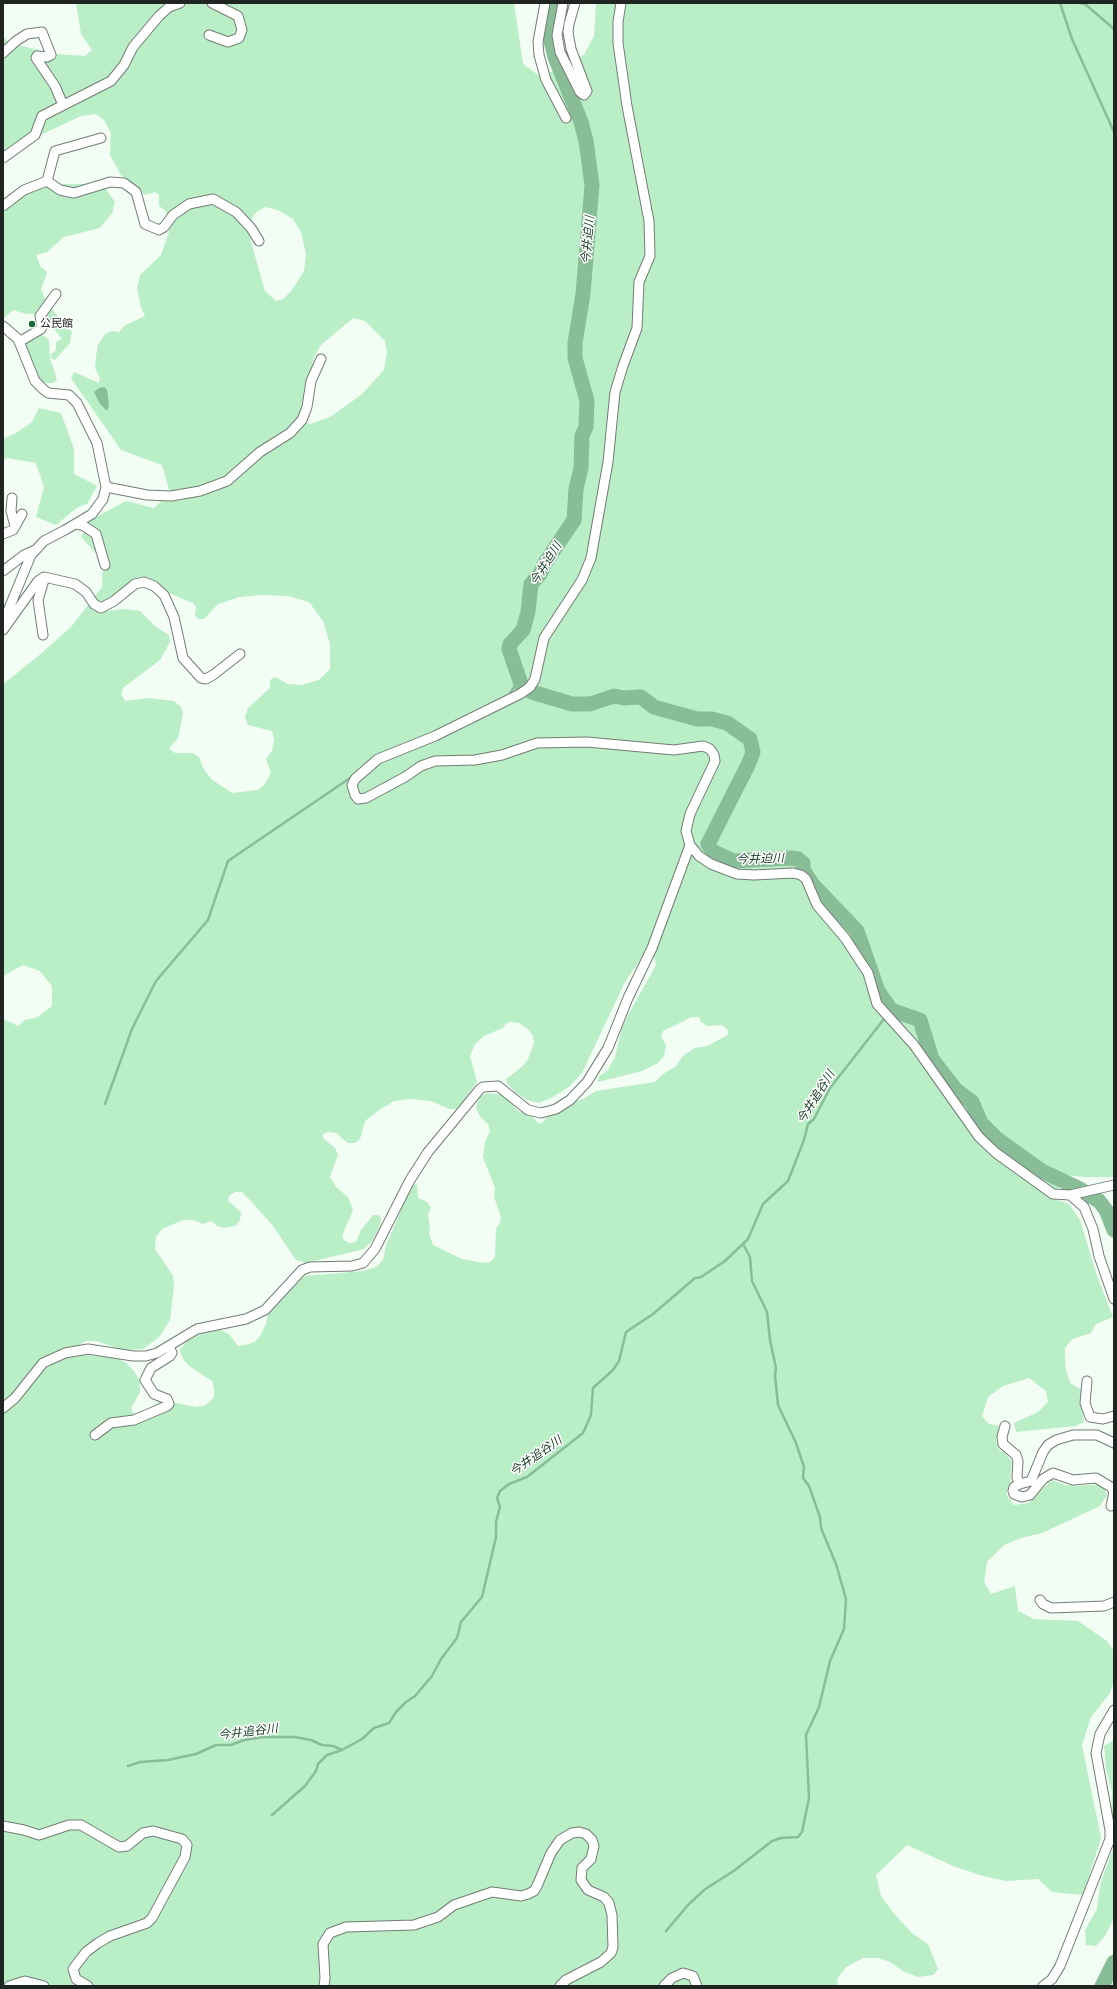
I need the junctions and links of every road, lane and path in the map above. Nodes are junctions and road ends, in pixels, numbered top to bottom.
1 (180, 3) edge
2 (212, 3) edge
3 (545, 3) edge
4 (563, 3) edge
5 (575, 3) edge
6 (621, 3) edge
7 (210, 35) dead end
8 (3, 53) edge
9 (63, 105) junction
10 (566, 118) dead end
11 (101, 138) dead end
12 (3, 158) edge
13 (46, 181) junction
14 (3, 206) edge
15 (259, 241) dead end
16 (56, 294) dead end
17 (3, 326) edge
18 (19, 342) junction
19 (321, 359) dead end
20 (106, 486) junction
21 (12, 498) dead end
22 (22, 514) dead end
23 (76, 524) junction
24 (15, 526) junction
25 (3, 534) edge
26 (35, 550) junction
27 (105, 565) dead end
28 (3, 571) edge
29 (44, 577) junction
30 (3, 623) edge
31 (3, 630) edge
32 (43, 635) dead end
33 (240, 654) dead end
34 (690, 845) junction
35 (1114, 1185) edge
36 (1070, 1196) junction
37 (1114, 1299) edge
38 (169, 1346) junction
39 (1087, 1381) dead end
40 (3, 1408) edge
41 (1114, 1416) edge
42 (1005, 1426) dead end
43 (95, 1435) dead end
44 (1114, 1443) edge
45 (1020, 1484) junction
46 (1111, 1506) dead end
47 (1040, 1600) dead end
48 (1114, 1602) edge
49 (1114, 1710) edge
50 (3, 1826) edge
51 (9, 1986) edge
52 (44, 1986) edge
53 (88, 1986) edge
54 (324, 1986) edge
55 (560, 1986) edge
56 (664, 1986) edge
57 (697, 1986) edge
58 (1043, 1986) edge

1 - 9 street
2 - 7 street
3 - 10 street
4 - 5 street
6 - 34 street
8 - 9 street
9 - 12 street
11 - 13 street
13 - 14 street
13 - 15 street
16 - 18 street
17 - 18 street
18 - 20 street
19 - 20 street
20 - 23 street
21 - 24 street
22 - 24 street
23 - 26 street
23 - 27 street
24 - 25 street
26 - 28 street
26 - 30 street
29 - 31 street
29 - 32 street
29 - 33 street
34 - 36 street
34 - 38 street
35 - 36 street
36 - 37 street
38 - 40 street
38 - 43 street
39 - 41 street
42 - 45 street
44 - 45 street
45 - 46 street
47 - 48 street
49 - 58 street
50 - 53 street
51 - 52 street
54 - 55 street
56 - 57 street

